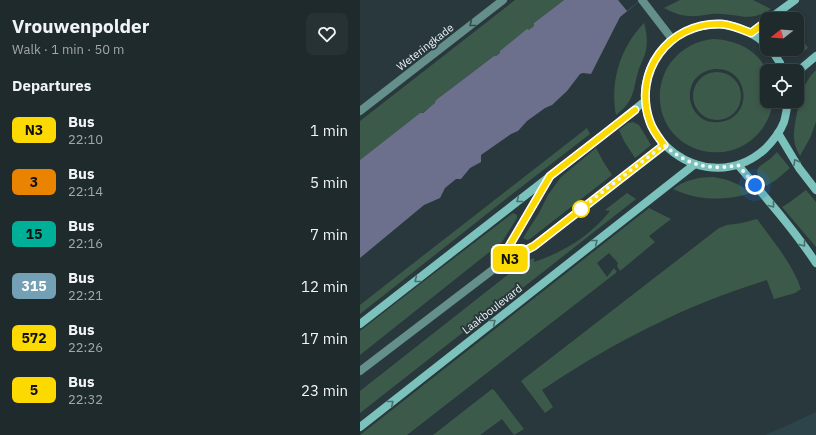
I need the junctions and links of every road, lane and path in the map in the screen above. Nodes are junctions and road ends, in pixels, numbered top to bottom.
1 (503, 0) edge
2 (795, 0) edge
3 (642, 1) edge
4 (779, 12) edge
5 (760, 26) edge
6 (751, 33) junction
7 (760, 38) edge
8 (672, 39) junction
9 (816, 56) edge
10 (804, 66) edge
11 (645, 101) junction
12 (787, 108) edge
13 (360, 111) edge
14 (778, 132) junction
15 (664, 145) junction
16 (695, 164) junction
17 (738, 165) junction
18 (550, 176) junction
19 (816, 190) edge
20 (816, 263) edge
21 (498, 265) junction
22 (360, 324) edge
23 (360, 371) edge
24 (360, 427) edge

1 -> 13 street, Weteringkade
2 - 4 main road
3 - 8 street
5 - 6 main road
6 - 7 main road
6 - 8 main road
8 - 11 main road
9 - 10 main road
11 - 15 main road
11 - 18 main road
12 - 14 main road
14 - 17 main road
19 -> 14 main road
15 - 16 main road
15 - 21 street
16 - 17 main road
24 -> 16 main road, Laakboulevard
17 -> 20 main road
18 - 21 street
18 -> 22 main road
21 - 23 street

